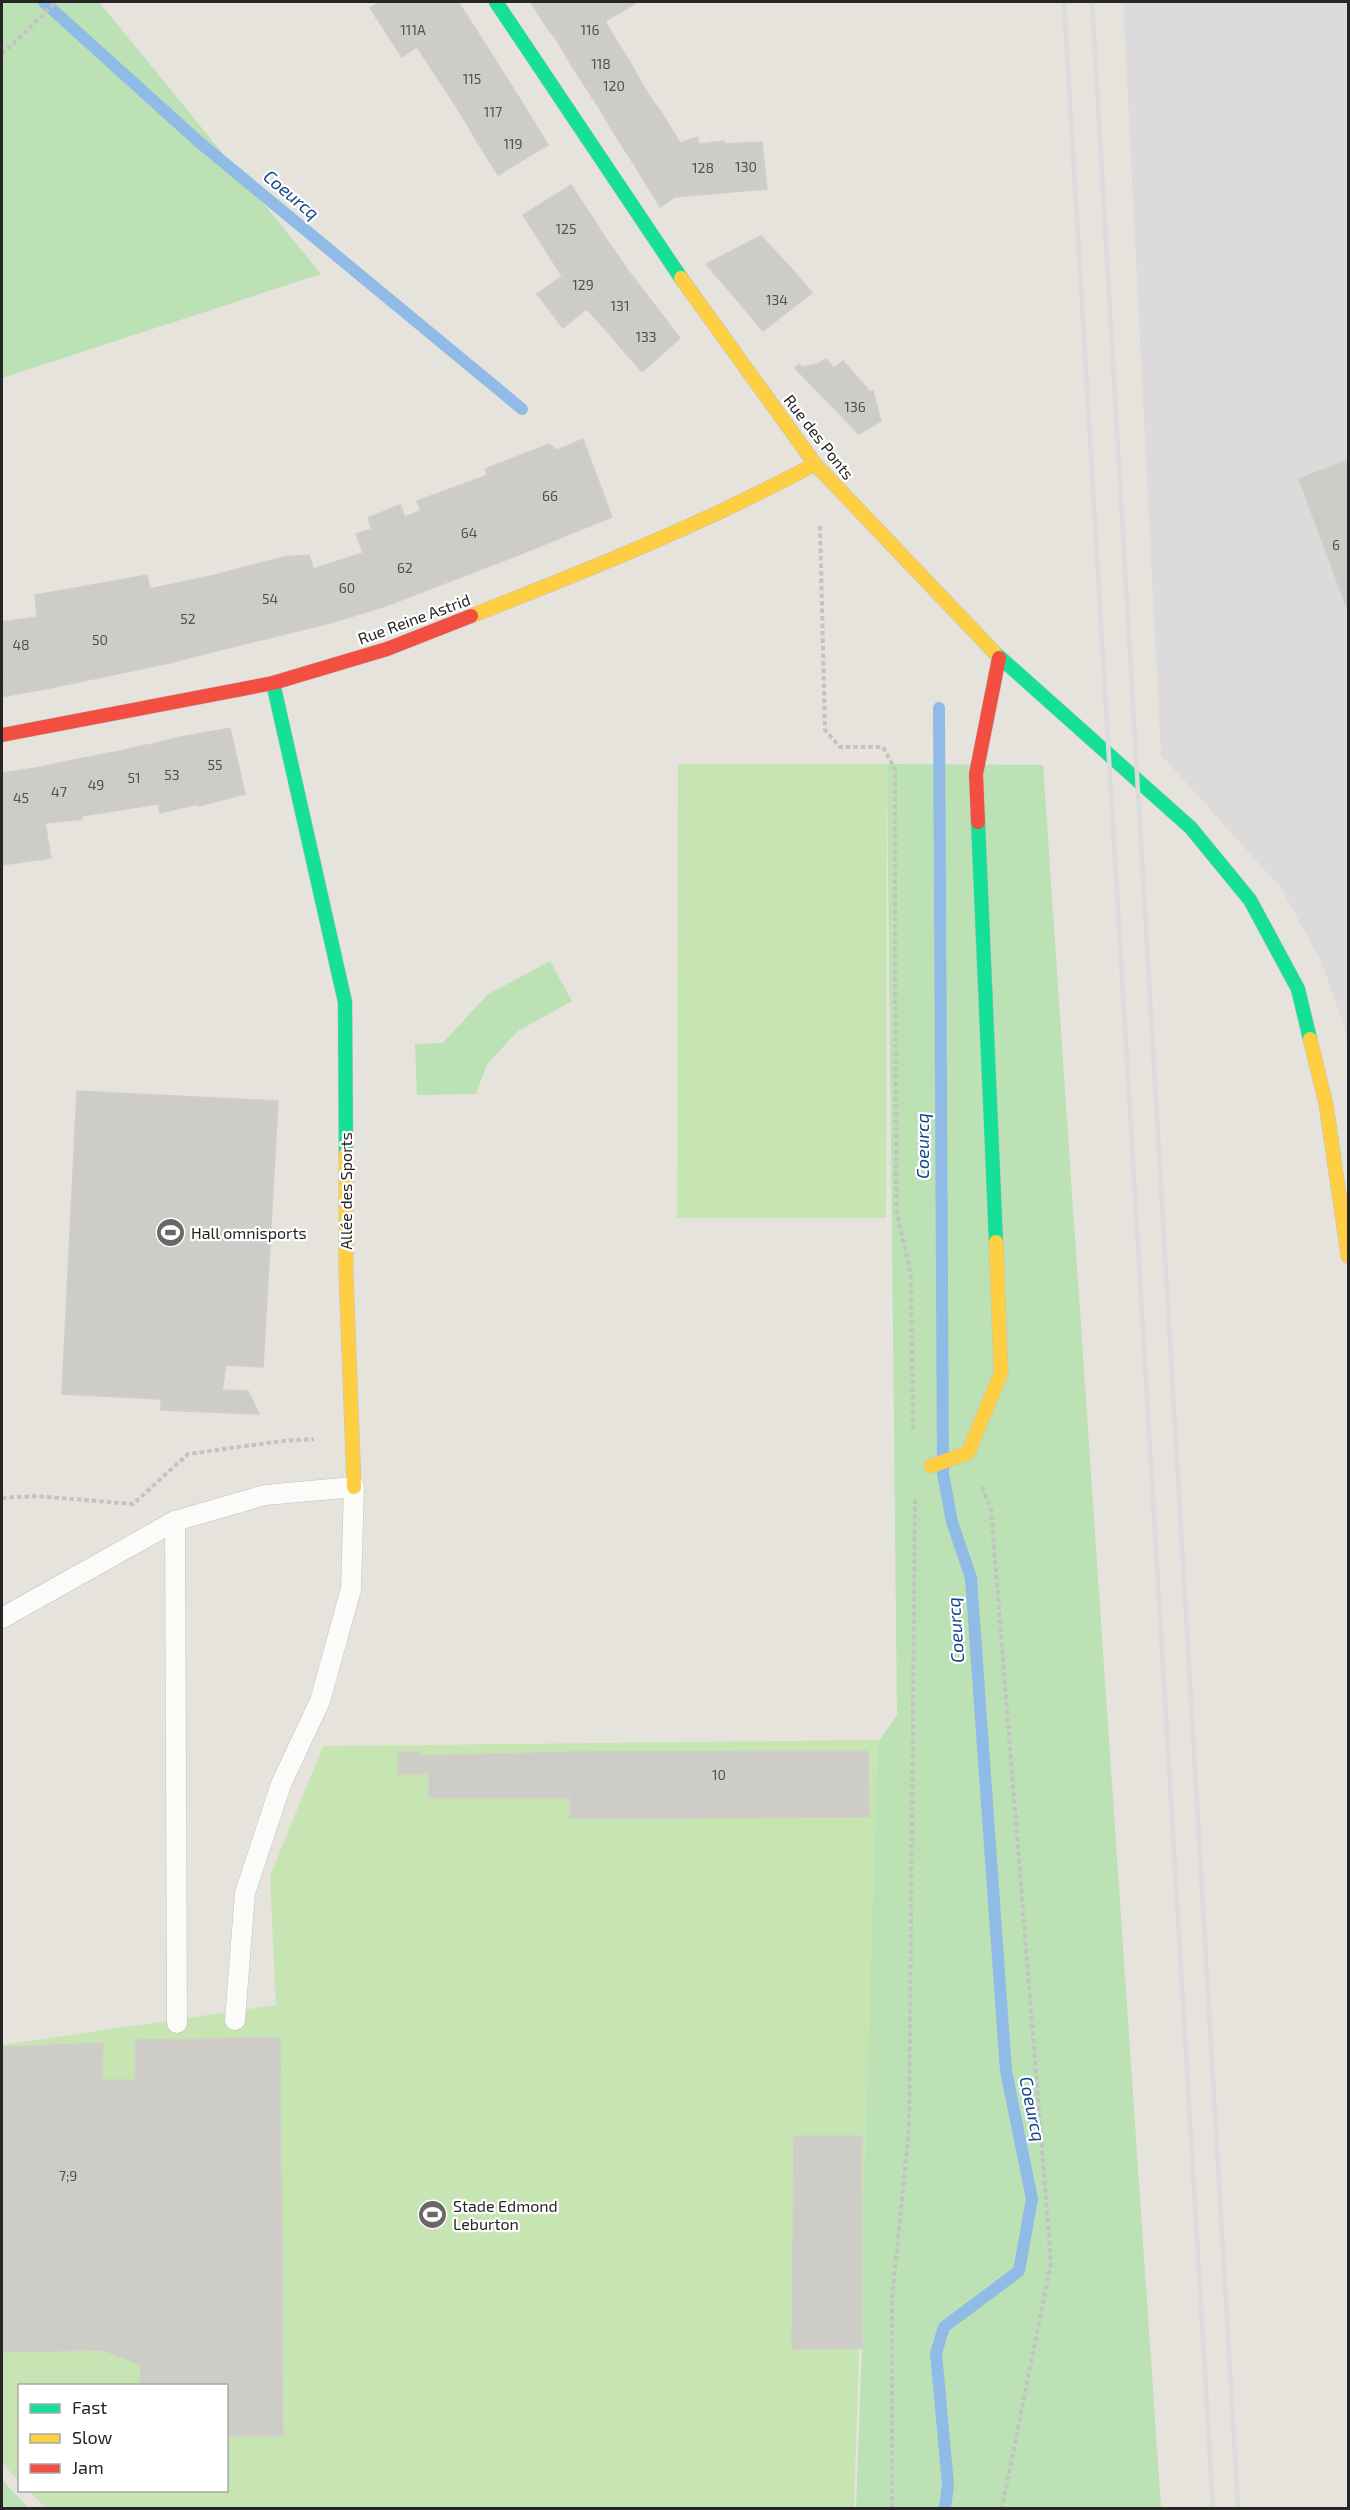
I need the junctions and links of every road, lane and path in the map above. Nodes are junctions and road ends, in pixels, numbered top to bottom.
1 (56, 2) edge
2 (496, 2) edge
3 (2, 54) edge
4 (816, 464) junction
5 (848, 500) junction
6 (999, 658) junction
7 (273, 683) junction
8 (2, 735) edge
9 (1348, 1256) edge
10 (913, 1433) dead end
11 (351, 1438) junction
12 (968, 1453) junction
13 (931, 1466) dead end
14 (354, 1487) junction
15 (915, 1488) dead end
16 (2, 1498) edge
17 (175, 1521) junction
18 (2, 1618) edge
19 (235, 2020) dead end
20 (177, 2023) dead end
21 (892, 2508) edge
22 (1002, 2508) edge

1 - 3 path
2 - 4 street, Rue des Ponts
4 - 5 street, Rue des Ponts
4 - 7 street, Rue Reine Astrid
5 - 6 street, Rue des Ponts
5 - 10 path
6 - 9 street, Rue des Ponts
6 - 12 street
7 - 8 street, Rue Reine Astrid
7 - 11 street, Allée des Sports
11 - 14 street, Allée des Sports
11 - 16 path
12 - 13 street
12 - 22 path
14 - 17 lane
14 - 19 lane, Allée des Sports
15 - 21 path
17 - 18 lane
17 - 20 lane

